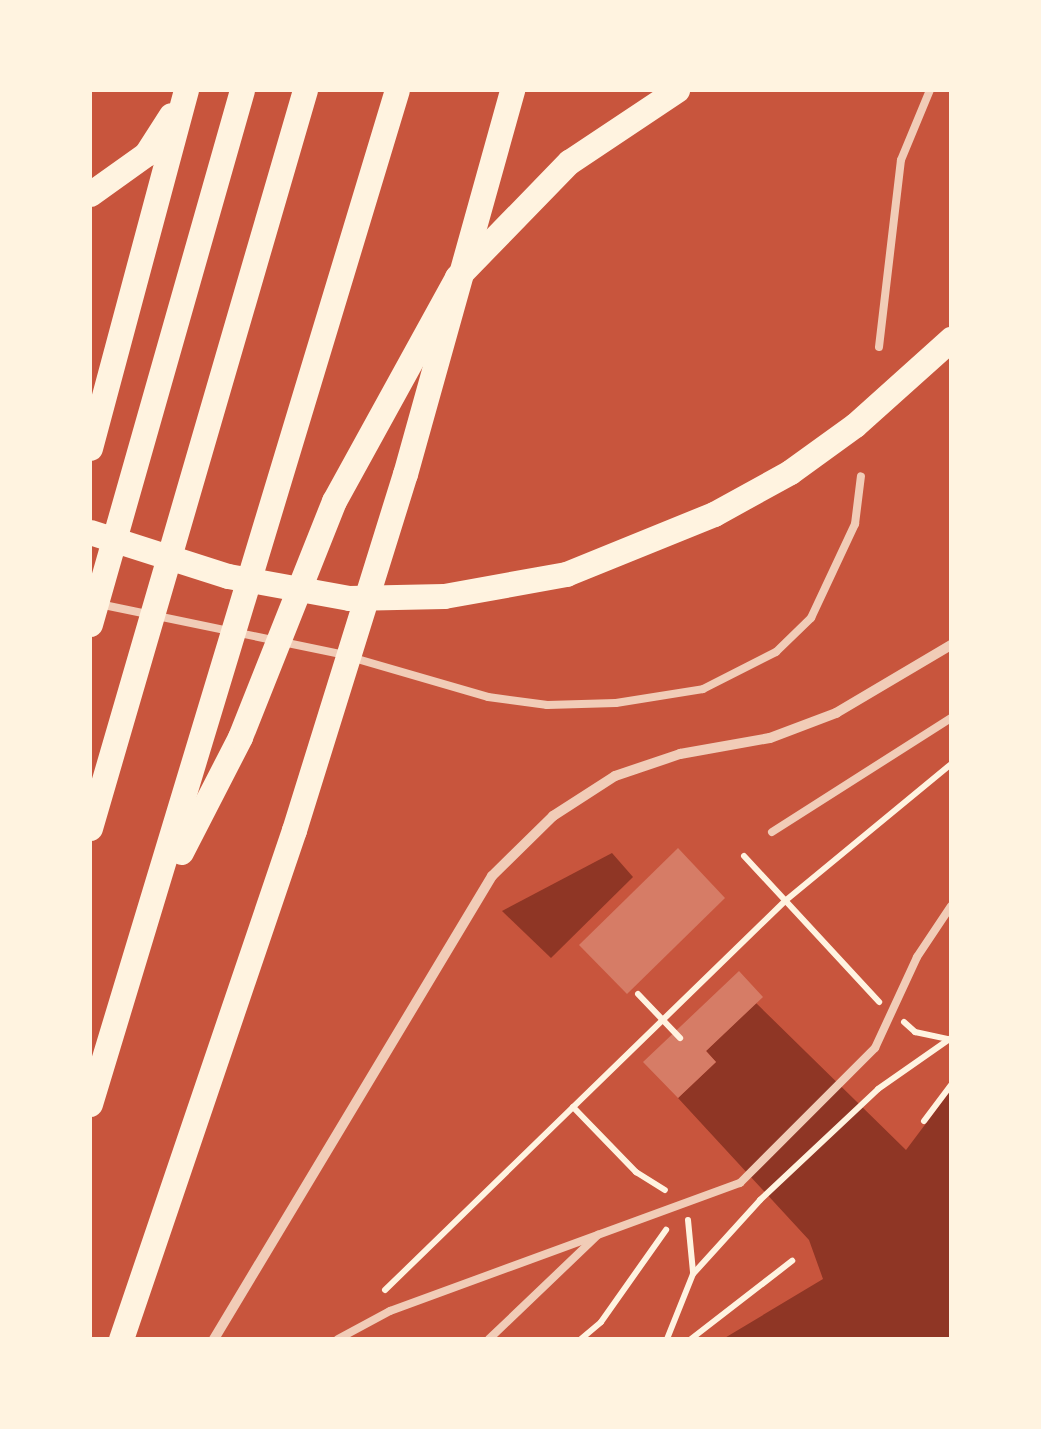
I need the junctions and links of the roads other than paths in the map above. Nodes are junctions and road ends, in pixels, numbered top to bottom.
1 (186, 90) edge
2 (242, 90) edge
3 (305, 90) edge
4 (399, 90) edge
5 (512, 90) edge
6 (677, 90) edge
7 (930, 90) edge
8 (90, 194) edge
9 (951, 339) edge
10 (878, 346) dead end
11 (90, 448) edge
12 (862, 476) dead end
13 (90, 532) edge
14 (90, 602) edge
15 (90, 624) edge
16 (951, 645) edge
17 (951, 718) edge
18 (90, 828) edge
19 (772, 832) dead end
20 (951, 906) edge
21 (150, 913) junction
22 (90, 1104) edge
23 (602, 1232) junction
24 (122, 1339) edge
25 (214, 1339) edge
26 (338, 1339) edge
27 (489, 1339) edge

1 - 8 highway
1 - 11 highway
2 - 15 highway
3 - 18 highway
4 - 21 highway
5 - 24 highway
6 - 21 highway
7 - 10 lane
9 - 13 highway
12 - 14 lane
16 - 25 street
17 - 19 lane
20 - 23 lane
21 - 22 highway
23 - 26 lane
23 - 27 lane

